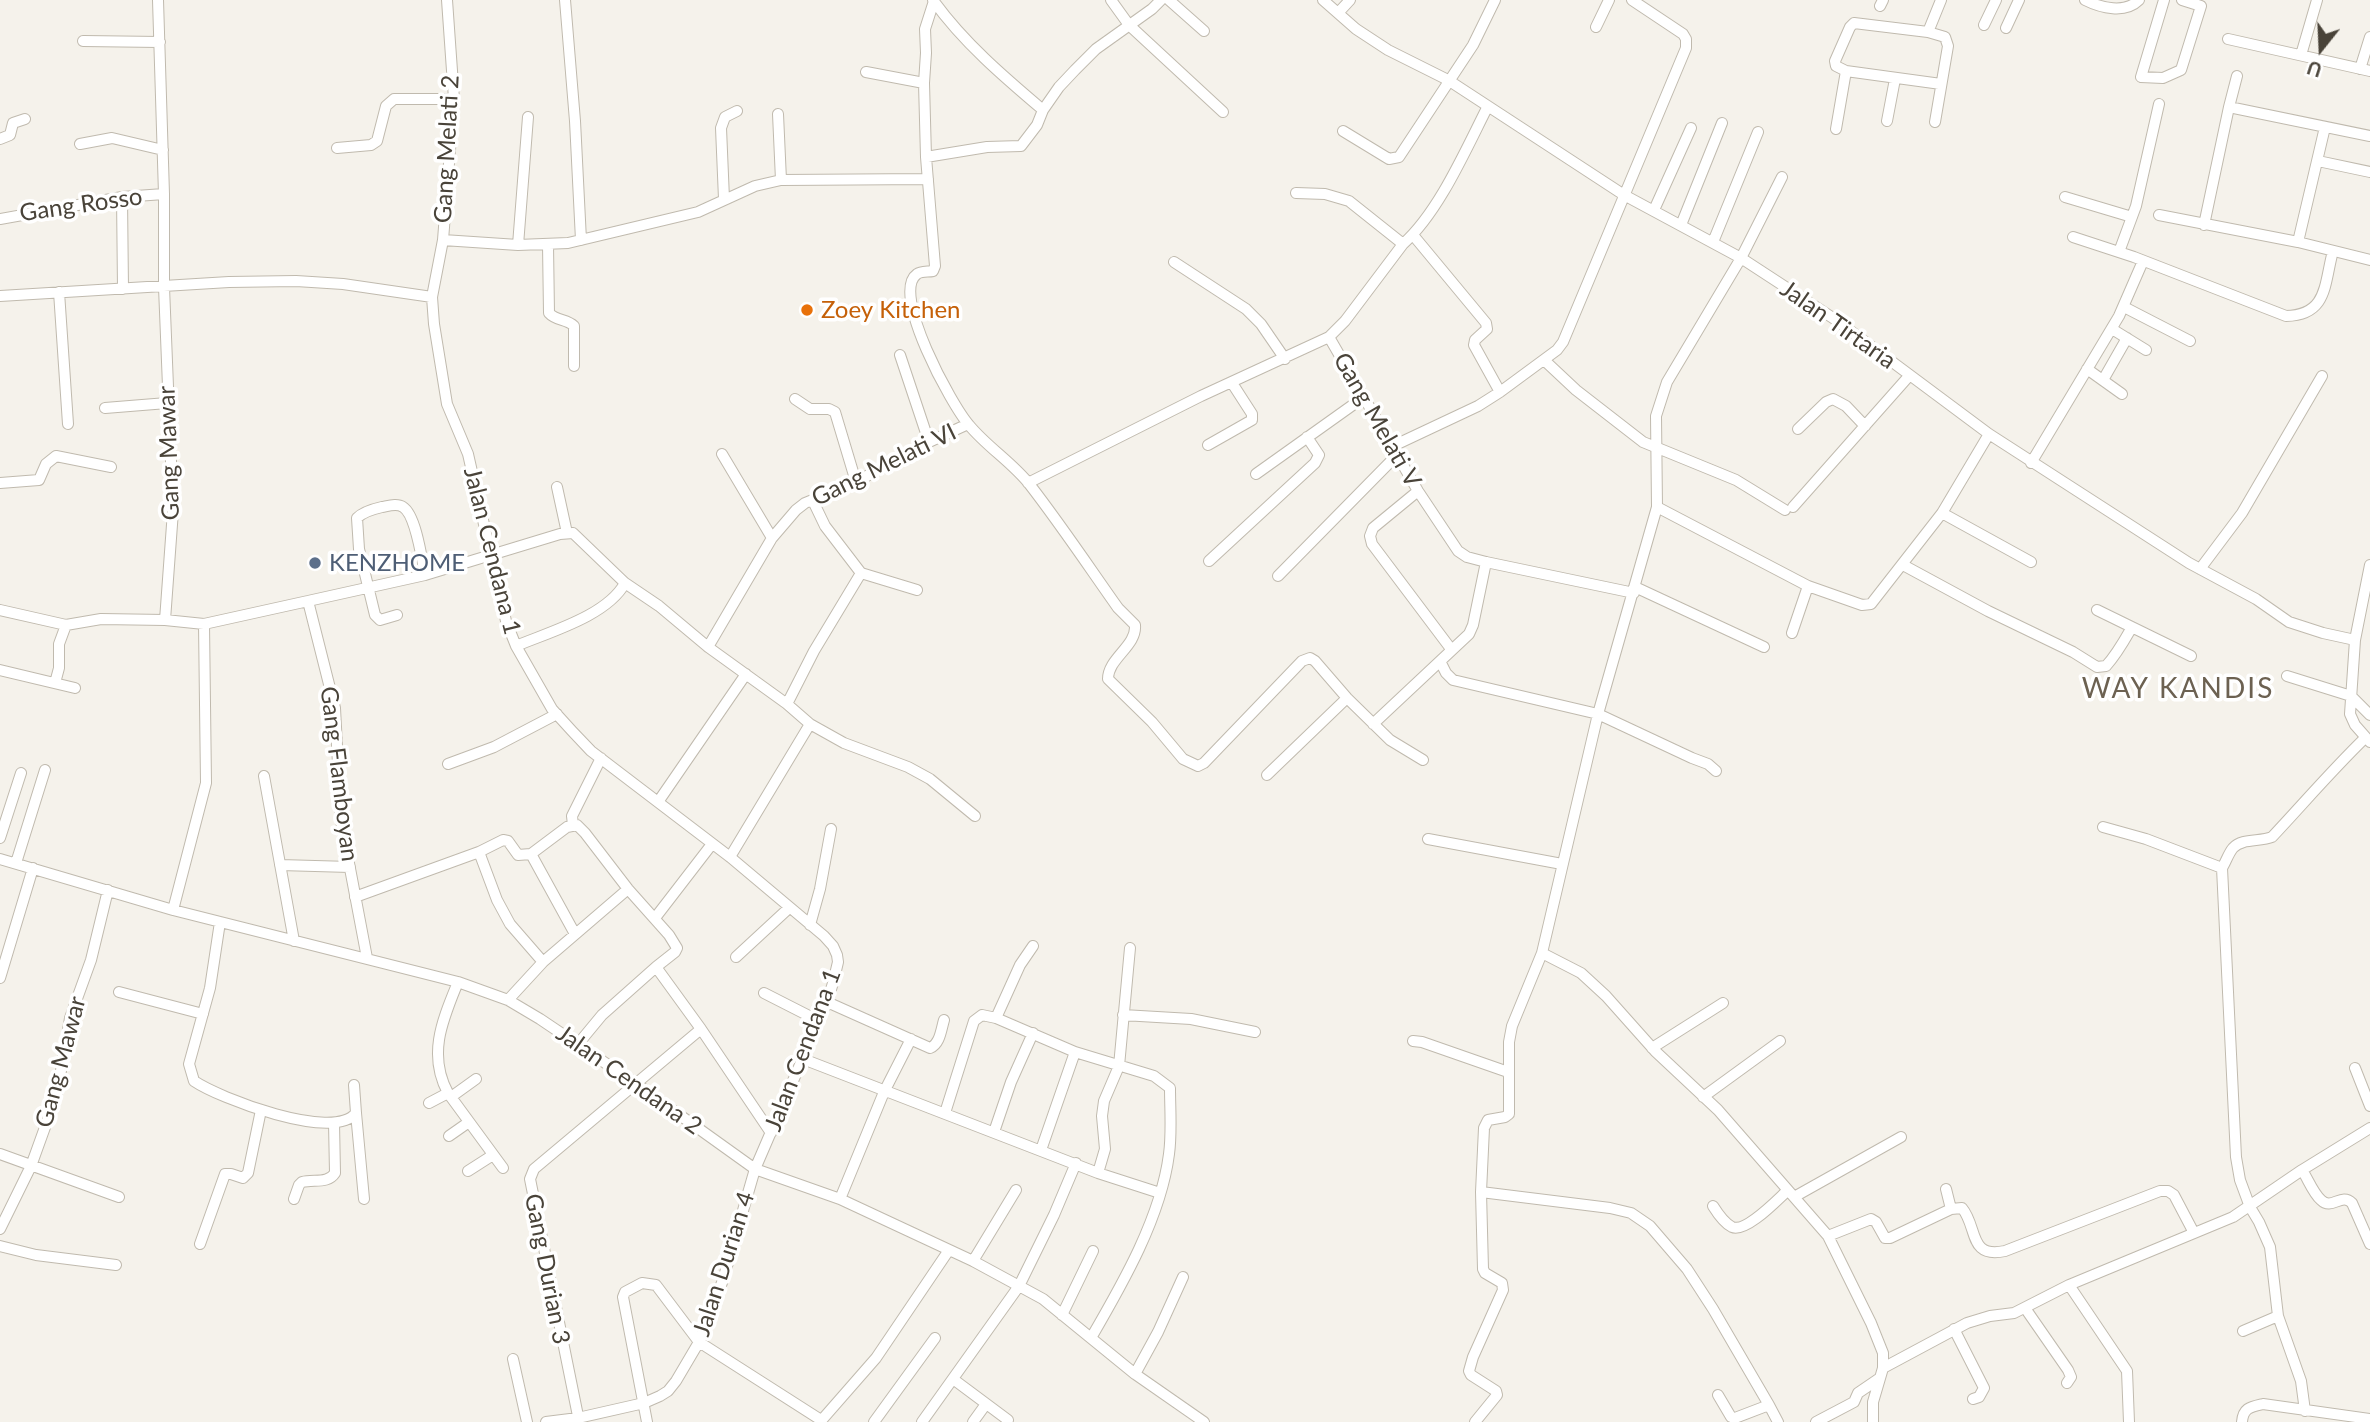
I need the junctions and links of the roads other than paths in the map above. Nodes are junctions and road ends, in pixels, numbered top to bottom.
1 (158, 0) edge
2 (447, 0) edge
3 (565, 0) edge
4 (1111, 0) edge
5 (1161, 0) edge
6 (1168, 0) edge
7 (1323, 0) edge
8 (1350, 0) edge
9 (1495, 0) edge
10 (1609, 0) edge
11 (1632, 0) edge
12 (1941, 0) edge
13 (1996, 0) edge
14 (2019, 0) edge
15 (2085, 0) edge
16 (2140, 0) edge
17 (2164, 0) edge
18 (2182, 0) edge
19 (2318, 0) edge
20 (934, 1) edge
21 (1338, 13) junction
22 (1129, 25) junction
23 (1984, 25) dead end
24 (1596, 27) dead end
25 (2006, 28) dead end
26 (1204, 31) dead end
27 (1928, 32) junction
28 (2370, 37) edge
29 (2228, 39) dead end
30 (83, 41) dead end
31 (160, 42) junction
32 (2301, 55) junction
33 (2365, 70) edge
34 (1846, 71) junction
35 (866, 72) dead end
36 (2237, 76) dead end
37 (1895, 79) junction
38 (1448, 80) junction
39 (924, 83) junction
40 (1941, 84) junction
41 (454, 99) junction
42 (2159, 104) dead end
43 (1488, 106) junction
44 (2229, 107) junction
45 (1043, 110) junction
46 (737, 111) dead end
47 (1223, 112) dead end
48 (778, 114) dead end
49 (528, 117) dead end
50 (24, 119) dead end
51 (1887, 121) dead end
52 (1934, 122) dead end
53 (1722, 123) dead end
54 (2325, 127) junction
55 (1690, 128) dead end
56 (1836, 129) dead end
57 (1343, 131) dead end
58 (1758, 132) dead end
59 (2370, 136) edge
60 (0, 139) edge
61 (80, 144) dead end
62 (337, 148) dead end
63 (163, 150) junction
64 (926, 157) junction
65 (2318, 161) junction
66 (2370, 172) edge
67 (1782, 177) dead end
68 (928, 178) junction
69 (781, 180) junction
70 (1296, 193) dead end
71 (164, 194) junction
72 (1624, 195) junction
73 (122, 197) junction
74 (2065, 197) dead end
75 (724, 200) junction
76 (1654, 210) junction
77 (2159, 215) dead end
78 (2132, 218) junction
79 (0, 219) edge
80 (1681, 225) junction
81 (2204, 225) junction
82 (1413, 235) junction
83 (2073, 237) dead end
84 (443, 240) junction
85 (581, 240) junction
86 (1713, 242) junction
87 (2298, 242) junction
88 (1403, 244) junction
89 (518, 245) junction
90 (548, 245) junction
91 (2333, 251) junction
92 (2119, 253) junction
93 (1741, 258) junction
94 (1174, 261) dead end
95 (2143, 261) junction
96 (2370, 261) edge
97 (164, 287) junction
98 (123, 289) junction
99 (59, 292) junction
100 (0, 296) edge
101 (432, 297) junction
102 (2124, 307) junction
103 (2112, 329) junction
104 (1329, 337) junction
105 (2127, 338) junction
106 (2190, 341) dead end
107 (2146, 351) dead end
108 (900, 355) dead end
109 (1284, 359) junction
110 (1544, 360) junction
111 (574, 366) dead end
112 (2087, 369) junction
113 (1909, 376) junction
114 (2322, 376) dead end
115 (2103, 380) junction
116 (1232, 383) junction
117 (1500, 392) junction
118 (2122, 394) dead end
119 (1364, 397) junction
120 (795, 399) dead end
121 (167, 403) junction
122 (105, 408) dead end
123 (68, 424) dead end
124 (968, 424) junction
125 (1865, 426) junction
126 (1798, 429) dead end
127 (1989, 434) junction
128 (1307, 437) junction
129 (929, 442) junction
130 (1208, 445) dead end
131 (1655, 446) junction
132 (1395, 450) junction
133 (722, 454) dead end
134 (2031, 463) junction
135 (111, 467) dead end
136 (1256, 474) dead end
137 (856, 482) junction
138 (0, 483) edge
139 (1028, 483) junction
140 (557, 487) dead end
141 (1418, 491) junction
142 (813, 501) junction
143 (1657, 507) junction
144 (1942, 513) junction
145 (567, 533) junction
146 (772, 538) junction
147 (491, 555) junction
148 (1209, 561) dead end
149 (1486, 562) junction
150 (2031, 562) dead end
151 (1903, 565) junction
152 (2370, 565) edge
153 (2200, 569) junction
154 (861, 573) junction
155 (425, 575) junction
156 (1278, 576) dead end
157 (625, 583) junction
158 (367, 586) junction
159 (1808, 586) junction
160 (917, 590) dead end
161 (1635, 590) junction
162 (308, 601) junction
163 (0, 610) edge
164 (2097, 610) dead end
165 (397, 615) dead end
166 (165, 620) junction
167 (204, 624) junction
168 (66, 625) junction
169 (2132, 627) junction
170 (1792, 633) dead end
171 (2356, 640) junction
172 (516, 646) junction
173 (708, 647) junction
174 (1764, 647) dead end
175 (1451, 649) junction
176 (2191, 656) dead end
177 (1440, 661) junction
178 (0, 670) edge
179 (746, 674) junction
180 (2287, 676) dead end
181 (55, 683) junction
182 (75, 688) dead end
183 (2351, 696) junction
184 (1347, 698) junction
185 (787, 704) junction
186 (557, 714) junction
187 (1598, 714) junction
188 (2370, 715) edge
189 (810, 724) junction
190 (1373, 724) junction
191 (2368, 741) edge
192 (601, 758) junction
193 (1423, 760) dead end
194 (448, 764) dead end
195 (45, 770) dead end
196 (1716, 771) dead end
197 (21, 773) dead end
198 (1268, 775) dead end
199 (264, 776) dead end
200 (658, 802) junction
201 (975, 816) dead end
202 (573, 825) junction
203 (2103, 827) dead end
204 (831, 829) dead end
205 (0, 838) edge
206 (1428, 839) dead end
207 (712, 844) junction
208 (479, 852) junction
209 (531, 855) junction
210 (730, 857) junction
211 (0, 859) edge
212 (16, 863) junction
213 (1562, 864) junction
214 (280, 865) junction
215 (350, 867) junction
216 (33, 868) junction
217 (2222, 868) junction
218 (628, 889) junction
219 (108, 890) junction
220 (355, 897) junction
221 (789, 908) junction
222 (173, 911) junction
223 (655, 918) junction
224 (220, 922) junction
225 (810, 925) junction
226 (575, 934) junction
227 (294, 942) junction
228 (1033, 946) dead end
229 (1129, 948) dead end
230 (1542, 953) junction
231 (736, 957) dead end
232 (367, 958) junction
233 (543, 962) junction
234 (656, 967) junction
235 (0, 978) edge
236 (458, 982) junction
237 (119, 992) dead end
238 (764, 993) dead end
239 (508, 1000) junction
240 (827, 1002) junction
241 (1723, 1003) dead end
242 (203, 1014) junction
243 (1123, 1015) junction
244 (996, 1017) junction
245 (944, 1020) dead end
246 (819, 1021) junction
247 (701, 1029) junction
248 (1255, 1032) dead end
249 (1033, 1033) junction
250 (911, 1039) junction
251 (1413, 1041) dead end
252 (1780, 1041) dead end
253 (578, 1044) junction
254 (1651, 1048) junction
255 (1075, 1052) junction
256 (803, 1059) junction
257 (1119, 1066) junction
258 (2355, 1068) dead end
259 (1508, 1072) junction
260 (475, 1079) dead end
261 (635, 1083) junction
262 (354, 1085) dead end
263 (884, 1092) junction
264 (449, 1095) junction
265 (1703, 1097) junction
266 (429, 1103) dead end
267 (2370, 1106) edge
268 (261, 1110) junction
269 (356, 1113) junction
270 (945, 1113) junction
271 (469, 1122) junction
272 (334, 1123) junction
273 (2370, 1128) edge
274 (994, 1132) junction
275 (771, 1133) junction
276 (449, 1136) dead end
277 (1901, 1137) dead end
278 (1041, 1150) junction
279 (0, 1154) edge
280 (493, 1155) junction
281 (1076, 1163) junction
282 (31, 1166) junction
283 (503, 1168) dead end
284 (755, 1169) junction
285 (2302, 1170) junction
286 (468, 1171) dead end
287 (1098, 1173) junction
288 (1946, 1189) dead end
289 (1016, 1190) dead end
290 (1481, 1192) junction
291 (1160, 1193) junction
292 (1790, 1194) junction
293 (119, 1197) dead end
294 (294, 1199) dead end
295 (364, 1199) dead end
296 (840, 1199) junction
297 (1713, 1206) dead end
298 (2250, 1207) junction
299 (1951, 1209) junction
300 (0, 1229) edge
301 (2194, 1233) junction
302 (1828, 1236) junction
303 (200, 1244) dead end
304 (2370, 1244) edge
305 (0, 1246) edge
306 (949, 1250) junction
307 (1093, 1251) dead end
308 (973, 1261) junction
309 (116, 1265) dead end
310 (1183, 1277) dead end
311 (2069, 1285) junction
312 (1018, 1286) junction
313 (2025, 1308) junction
314 (1062, 1315) junction
315 (2277, 1315) junction
316 (1954, 1329) junction
317 (2243, 1331) dead end
318 (935, 1338) dead end
319 (1091, 1338) junction
320 (699, 1342) junction
321 (513, 1359) dead end
322 (1882, 1373) junction
323 (1135, 1374) junction
324 (953, 1379) junction
325 (2067, 1383) dead end
326 (1718, 1395) dead end
327 (1973, 1399) dead end
328 (644, 1403) junction
329 (986, 1404) junction
330 (1769, 1405) junction
331 (2305, 1411) junction
332 (2370, 1419) edge
333 (578, 1420) edge
334 (1008, 1420) dead end
335 (820, 1421) edge
336 (527, 1422) edge
337 (546, 1422) edge
338 (647, 1422) edge
339 (874, 1422) edge
340 (922, 1422) edge
341 (973, 1422) edge
342 (1204, 1422) edge
343 (1475, 1422) edge
344 (1778, 1422) edge
345 (1816, 1422) edge
346 (1873, 1422) edge
347 (2129, 1422) edge
348 (2242, 1422) edge

1 - 31 street, Gang Mawar
2 - 41 street, Gang Melati 2
3 - 85 street
4 - 22 street
5 - 22 street
6 - 26 street
7 - 21 street, Jalan Tirtaria
8 - 21 street
9 - 38 street
10 - 24 street
11 - 72 street
12 - 27 street
13 - 23 street
14 - 25 street
15 - 16 street
17 - 18 street
19 - 32 street
20 - 39 street
20 - 45 street
21 - 38 street, Jalan Tirtaria
22 - 45 street
22 - 47 street
27 - 34 street
27 - 40 street
28 - 33 street
29 - 32 street
30 - 31 street
31 - 63 street, Gang Mawar
32 - 33 street
34 - 37 street
34 - 56 street
35 - 39 street
36 - 44 street
37 - 40 street
37 - 51 street
38 - 43 street, Jalan Tirtaria
38 - 57 street
39 - 64 street
40 - 52 street
41 - 62 street
41 - 84 street, Gang Melati 2
42 - 78 street
43 - 72 street, Jalan Tirtaria
43 - 82 street, Gang Melati V
44 - 54 street
44 - 81 street
45 - 64 street
46 - 75 street
48 - 69 street
49 - 89 street
50 - 60 street
53 - 80 street
54 - 59 street
54 - 65 street
55 - 76 street
58 - 86 street
61 - 63 street
63 - 71 street, Gang Mawar
64 - 68 street
65 - 66 street
65 - 87 street
67 - 93 street
68 - 69 street
68 - 124 street
69 - 75 street
70 - 88 street
71 - 73 street, Gang Rosso
71 - 97 street, Gang Mawar
72 - 76 street, Jalan Tirtaria
72 - 110 street
73 - 79 street, Gang Rosso
73 - 98 street
74 - 78 street
75 - 85 street
76 - 80 street, Jalan Tirtaria
77 - 81 street
78 - 92 street
80 - 86 street, Jalan Tirtaria
81 - 87 street
82 - 88 street, Gang Melati V
82 - 117 street
83 - 92 street
84 - 89 street
84 - 101 street, Gang Melati 2
85 - 90 street
86 - 93 street, Jalan Tirtaria
87 - 91 street
88 - 104 street, Gang Melati V
89 - 90 street
90 - 111 street
91 - 95 street
91 - 96 street
92 - 95 street
93 - 113 street, Jalan Tirtaria
93 - 131 street
94 - 109 street
95 - 102 street
97 - 98 street
97 - 101 street
97 - 121 street, Gang Mawar
98 - 99 street
99 - 100 street
99 - 123 street
101 - 147 street, Jalan Cendana 1
102 - 103 street
102 - 106 street
103 - 105 street
103 - 112 street
104 - 109 street
104 - 119 street, Gang Melati V
105 - 107 street
105 - 115 street
108 - 129 street
109 - 116 street
110 - 117 street
110 - 131 street
112 - 115 street
112 - 134 street
113 - 125 street
113 - 127 street, Jalan Tirtaria
114 - 153 street
115 - 118 street
116 - 130 street
116 - 139 street
117 - 132 street
119 - 128 street
119 - 132 street, Gang Melati V
120 - 137 street
121 - 122 street
121 - 166 street, Gang Mawar
124 - 129 street, Gang Melati VI
124 - 139 street
125 - 126 street
125 - 131 street
127 - 134 street, Jalan Tirtaria
127 - 144 street
128 - 136 street
128 - 148 street
129 - 137 street, Gang Melati VI
131 - 143 street
132 - 141 street, Gang Melati V
132 - 156 street
133 - 146 street
134 - 153 street, Jalan Tirtaria
135 - 138 street
137 - 142 street, Gang Melati VI
139 - 184 street
140 - 145 street
141 - 149 street, Gang Melati V
141 - 175 street
142 - 146 street, Gang Melati VI
142 - 154 street
143 - 159 street
143 - 161 street
144 - 150 street
144 - 151 street
145 - 147 street
145 - 157 street
146 - 173 street, Gang Melati VI
147 - 155 street
147 - 172 street, Jalan Cendana 1
149 - 161 street, Gang Melati V
149 - 175 street
151 - 159 street
151 - 169 street
152 - 171 street
153 - 171 street, Jalan Tirtaria
154 - 160 street
154 - 185 street
155 - 158 street
155 - 158 street
157 - 172 street
157 - 173 street
158 - 162 street
158 - 165 street
159 - 170 street
161 - 174 street, Gang Melati V
161 - 187 street
162 - 167 street
162 - 215 street, Gang Flamboyan
163 - 168 street
164 - 169 street
166 - 167 street
166 - 168 street
167 - 222 street
168 - 181 street
169 - 176 street
171 - 183 street
172 - 186 street, Jalan Cendana 1
173 - 179 street
175 - 177 street
177 - 187 street
177 - 190 street
178 - 181 street
179 - 185 street
179 - 200 street
180 - 183 street
181 - 182 street
183 - 188 street
183 - 191 street
184 - 190 street
184 - 198 street
185 - 189 street
186 - 192 street, Jalan Cendana 1
186 - 194 street
187 - 196 street
187 - 213 street
189 - 201 street
189 - 210 street
190 - 193 street
191 - 217 street
192 - 200 street, Jalan Cendana 1
192 - 202 street
195 - 212 street
197 - 205 street
199 - 214 street
200 - 207 street, Jalan Cendana 1
202 - 209 street
202 - 218 street
203 - 217 street
204 - 225 street
206 - 213 street
207 - 210 street, Jalan Cendana 1
207 - 223 street
208 - 209 street
208 - 220 street
208 - 233 street
209 - 226 street
210 - 221 street, Jalan Cendana 1
211 - 212 street, Jalan Cendana 2
212 - 216 street, Jalan Cendana 2
213 - 230 street
214 - 215 street
214 - 227 street
215 - 220 street, Gang Flamboyan
216 - 219 street, Jalan Cendana 2
216 - 235 street
217 - 298 street
218 - 223 street
218 - 226 street
219 - 222 street, Jalan Cendana 2
219 - 282 street, Gang Mawar
220 - 232 street, Gang Flamboyan
221 - 225 street, Jalan Cendana 1
221 - 231 street
222 - 224 street, Jalan Cendana 2
223 - 234 street
224 - 227 street, Jalan Cendana 2
224 - 242 street
225 - 240 street, Jalan Cendana 1
226 - 233 street
227 - 232 street, Jalan Cendana 2
228 - 244 street
229 - 243 street
230 - 254 street
230 - 259 street
232 - 236 street, Jalan Cendana 2
233 - 239 street
234 - 247 street
234 - 253 street
236 - 239 street, Jalan Cendana 2
236 - 264 street
237 - 242 street
238 - 246 street
239 - 253 street, Jalan Cendana 2
240 - 246 street, Jalan Cendana 1
240 - 250 street
241 - 254 street
242 - 268 street
243 - 248 street
243 - 257 street
244 - 249 street
244 - 270 street
245 - 250 street
246 - 256 street, Jalan Cendana 1
247 - 261 street, Gang Durian 3
247 - 275 street
249 - 255 street
249 - 274 street
250 - 263 street
251 - 259 street
252 - 265 street
253 - 261 street, Jalan Cendana 2
254 - 265 street
255 - 257 street
255 - 278 street
256 - 263 street
256 - 275 street, Jalan Cendana 1
257 - 287 street
257 - 291 street
258 - 267 street
259 - 290 street
260 - 264 street
261 - 284 street, Jalan Cendana 2
261 - 333 street, Gang Durian 3
262 - 269 street
263 - 270 street
263 - 296 street
264 - 266 street
264 - 271 street
265 - 292 street
268 - 272 street
268 - 303 street
269 - 272 street
269 - 295 street
270 - 274 street
271 - 276 street
271 - 280 street
272 - 294 street
273 - 285 street
274 - 278 street
275 - 284 street, Jalan Cendana 1
277 - 292 street
278 - 281 street
279 - 282 street
280 - 283 street
280 - 286 street
281 - 287 street
281 - 312 street
282 - 293 street
282 - 300 street, Gang Mawar
284 - 296 street, Jalan Cendana 2
284 - 320 street, Jalan Durian 4
285 - 298 street
285 - 304 street
287 - 291 street
288 - 299 street
289 - 308 street
290 - 330 street
290 - 343 street
291 - 319 street
292 - 297 street
292 - 302 street
296 - 306 street, Jalan Cendana 2
298 - 301 street
298 - 315 street
299 - 301 street
299 - 302 street
301 - 311 street
302 - 322 street
305 - 309 street
306 - 308 street, Jalan Cendana 2
306 - 335 street
307 - 314 street
308 - 312 street, Jalan Cendana 2
310 - 323 street
311 - 313 street
311 - 347 street
312 - 314 street, Jalan Cendana 2
312 - 324 street
313 - 316 street
313 - 325 street
314 - 319 street, Jalan Cendana 2
315 - 317 street
315 - 331 street
316 - 322 street
316 - 327 street
318 - 339 street
319 - 323 street, Jalan Cendana 2
320 - 328 street, Jalan Durian 4
320 - 328 street
320 - 335 street
321 - 336 street
322 - 345 street
322 - 346 street
323 - 342 street, Jalan Cendana 2
324 - 329 street
324 - 340 street
326 - 330 street
328 - 333 street, Jalan Durian 4
328 - 338 street
329 - 334 street
329 - 341 street
330 - 344 street
331 - 332 street
331 - 348 street
333 - 337 street, Jalan Durian 4

